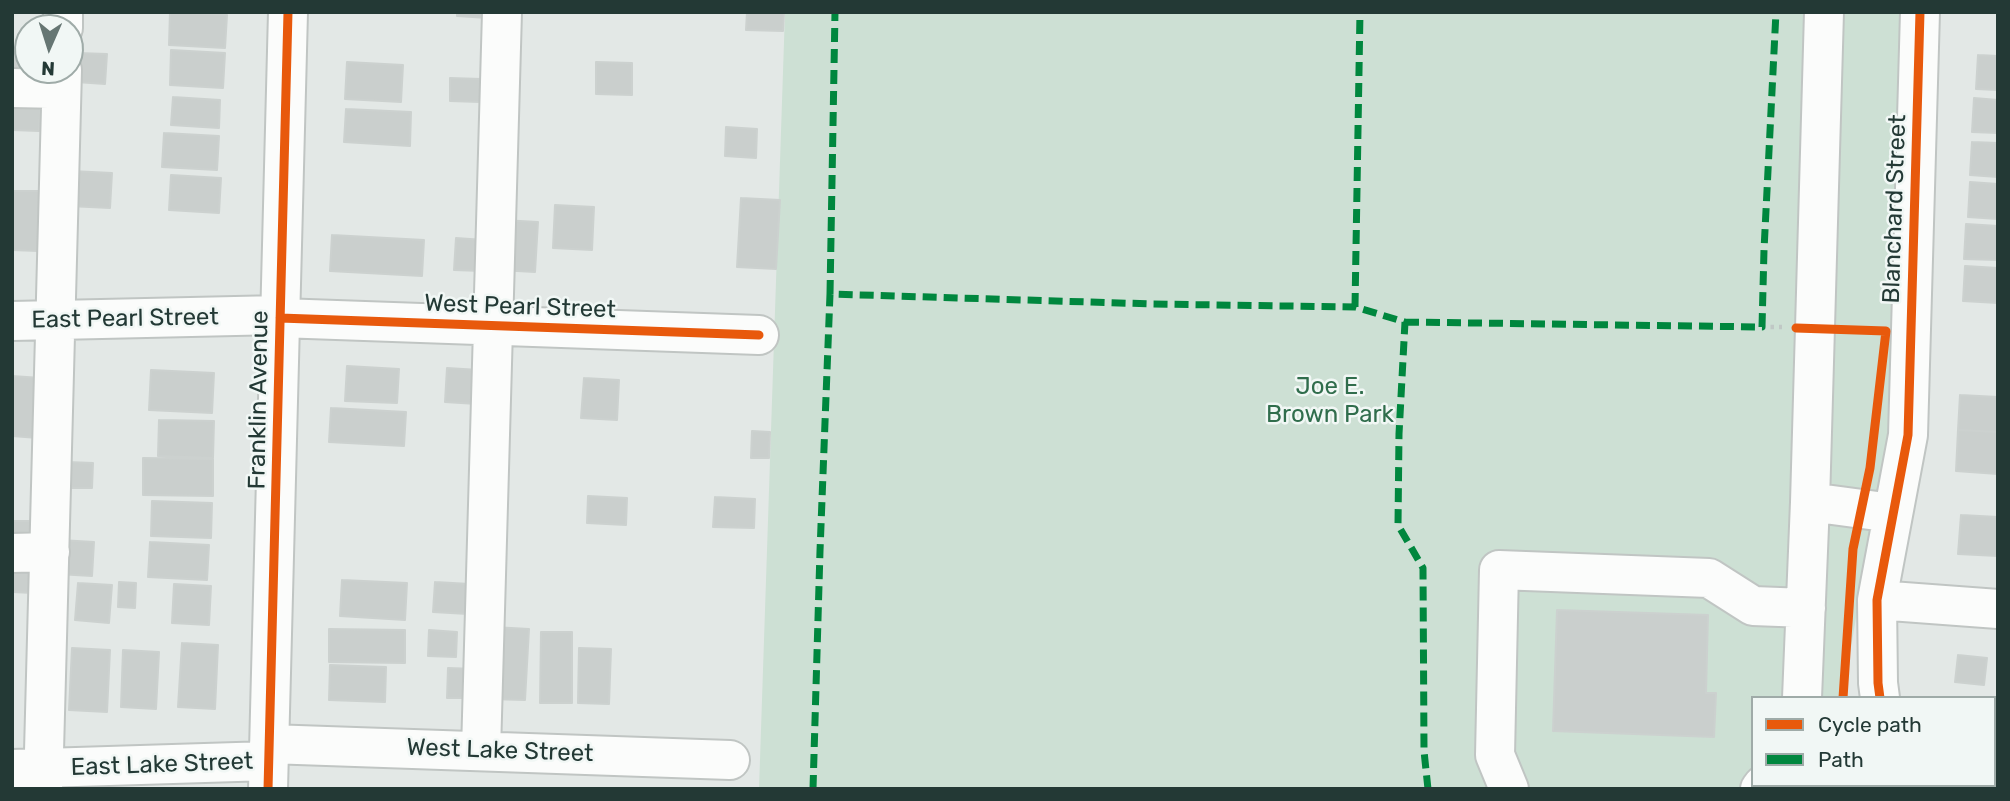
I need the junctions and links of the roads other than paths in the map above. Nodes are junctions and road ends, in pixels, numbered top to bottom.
1 (288, 12) edge
2 (502, 12) edge
3 (1824, 12) edge
4 (1920, 12) edge
5 (36, 84) edge
6 (61, 84) edge
7 (12, 88) edge
8 (280, 317) junction
9 (56, 320) junction
10 (12, 321) edge
11 (493, 326) junction
12 (760, 335) dead end
13 (1810, 502) junction
14 (1892, 513) junction
15 (50, 552) junction
16 (12, 553) edge
17 (1877, 600) junction
18 (1806, 608) junction
19 (1998, 609) edge
20 (1802, 696) edge
21 (1880, 696) edge
22 (481, 751) junction
23 (730, 760) dead end
24 (269, 764) edge
25 (33, 776) edge
26 (1509, 789) edge

1 - 8 street, Franklin Avenue
2 - 11 street
3 - 13 street
4 - 14 street, Blanchard Street
5 - 7 street
6 - 9 street
8 - 9 street, East Pearl Street
8 - 11 street, West Pearl Street
8 - 24 street, Franklin Avenue
9 - 10 street, East Pearl Street
9 - 15 street
11 - 12 street, West Pearl Street
11 - 22 street
13 - 14 street
13 - 18 street
14 - 17 street, Blanchard Street
15 - 16 street
15 - 25 street
17 - 19 street
17 - 21 street, Blanchard Street
18 - 20 street
18 - 26 street
22 - 23 street, West Lake Street
22 - 24 street, West Lake Street
24 - 25 street, East Lake Street

